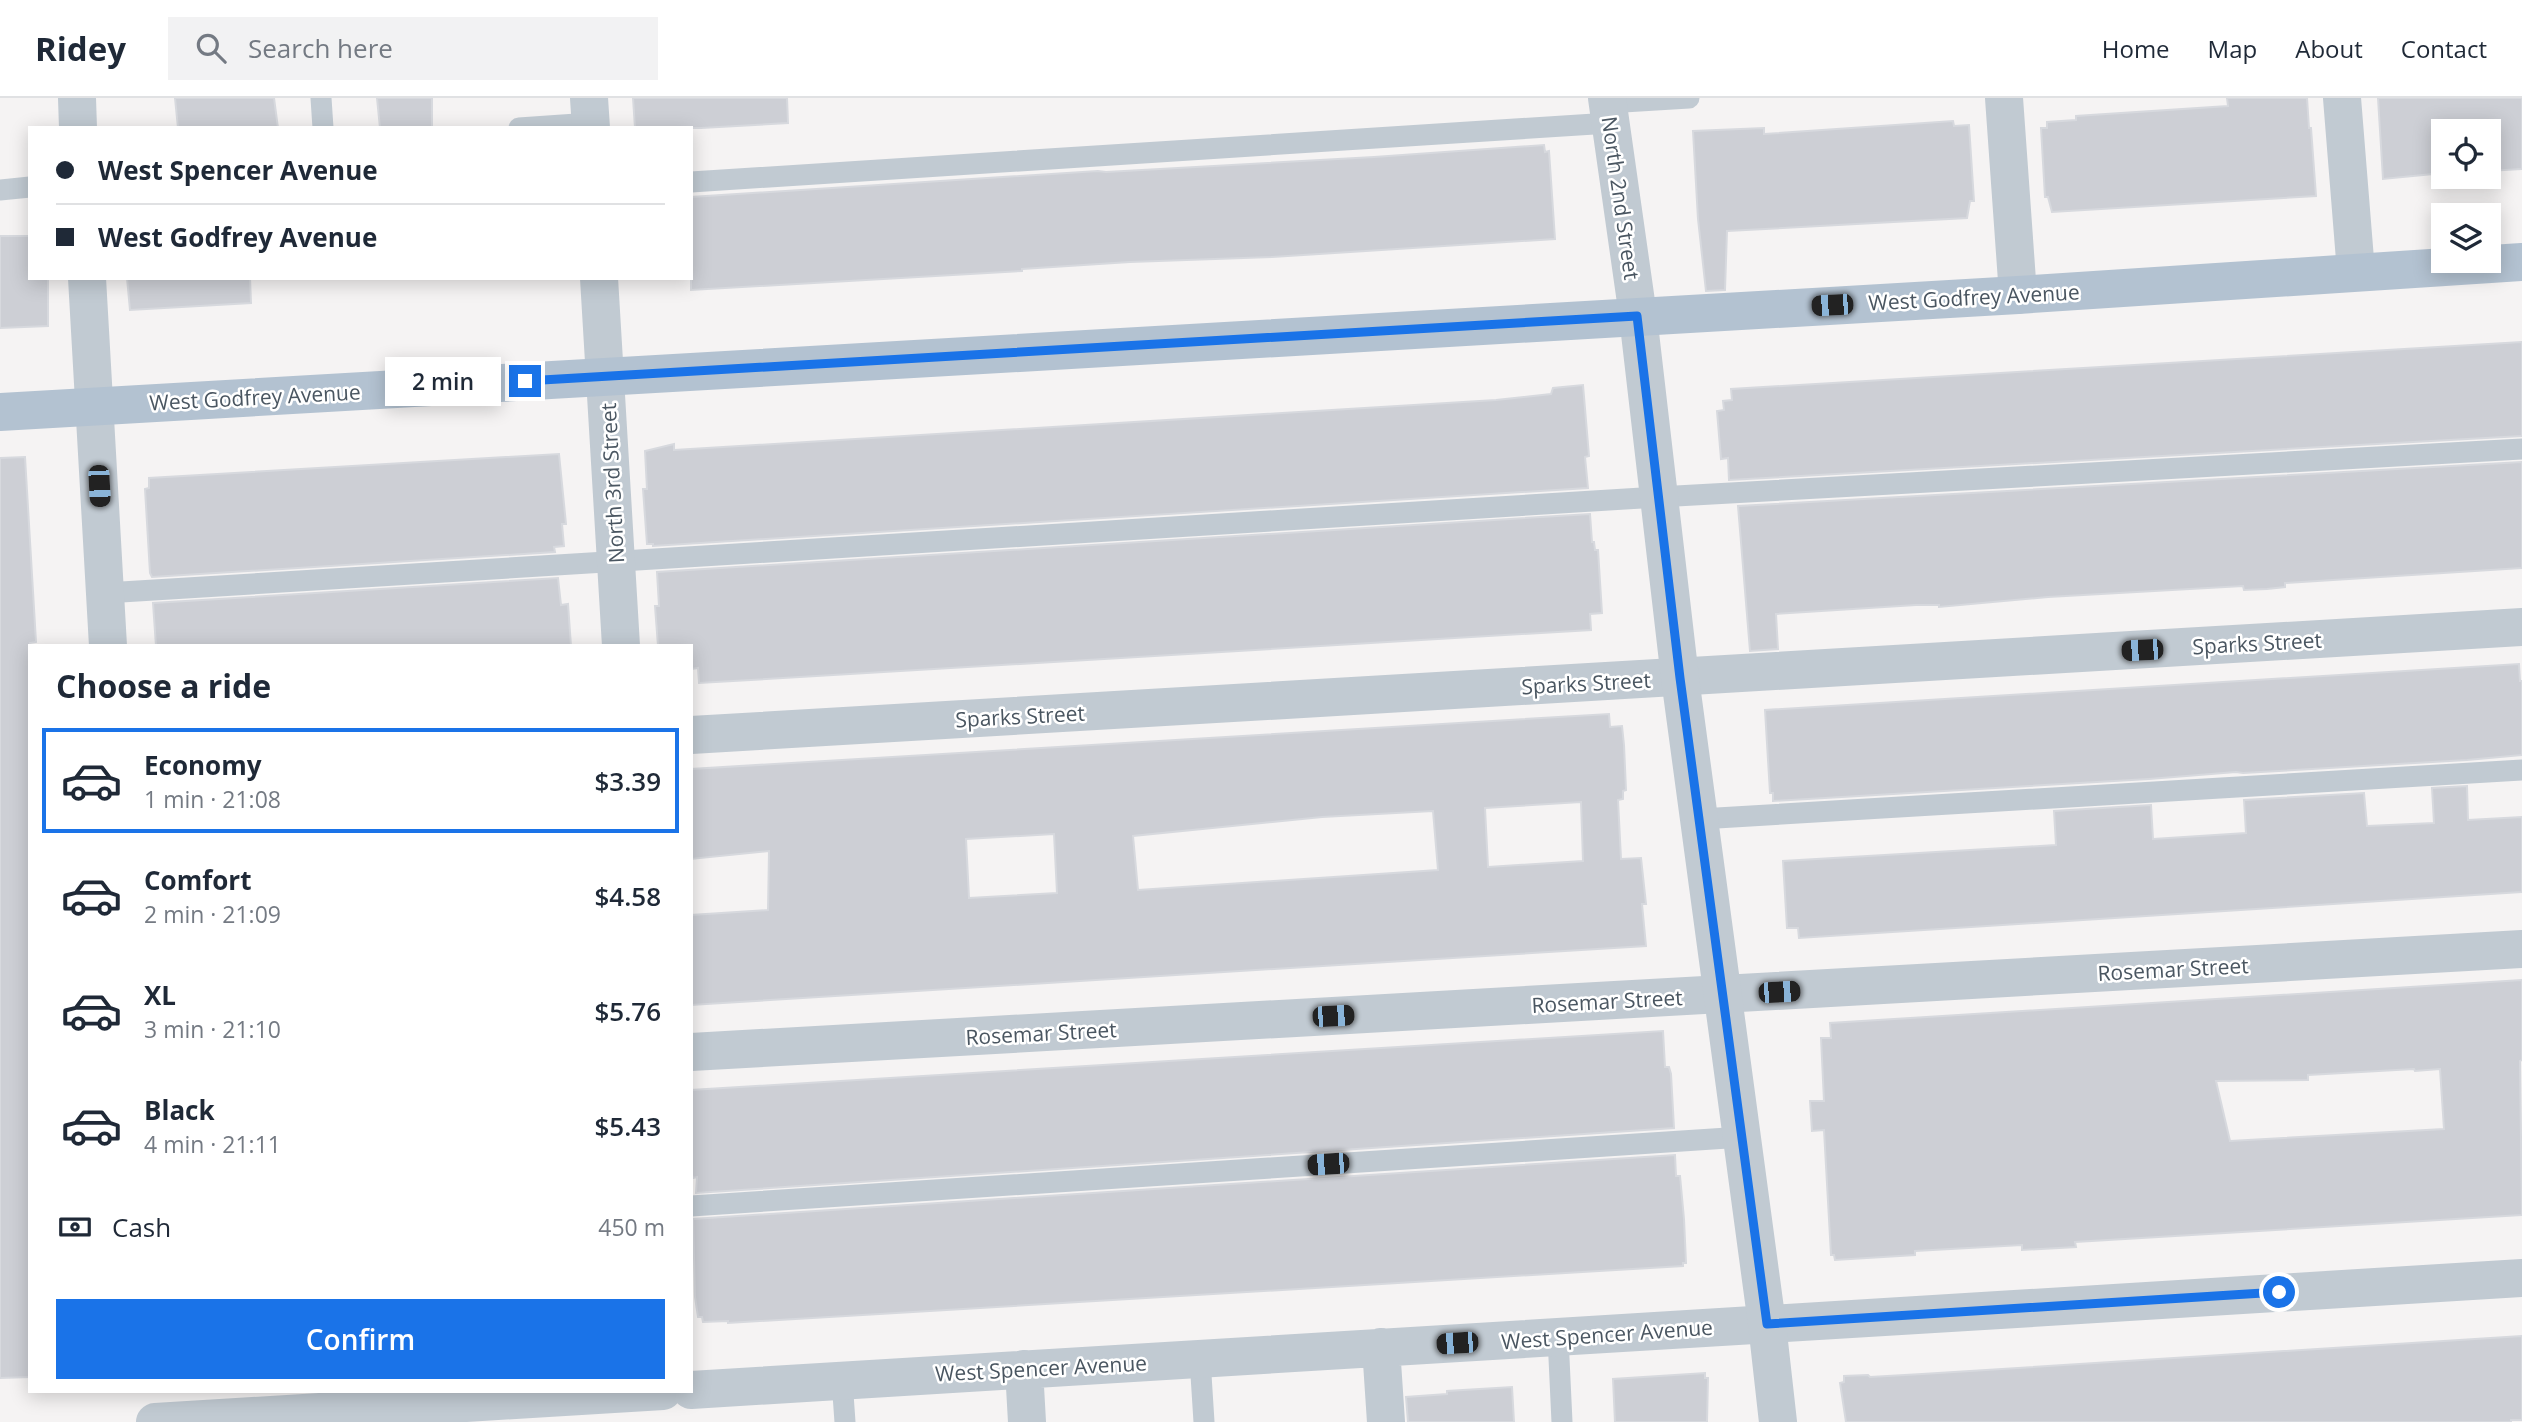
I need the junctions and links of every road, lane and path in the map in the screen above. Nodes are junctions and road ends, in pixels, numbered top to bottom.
1 (77, 98) edge
2 (321, 98) edge
3 (1689, 98) edge
4 (2004, 98) edge
5 (2342, 98) edge
6 (1608, 108) edge
7 (590, 116) edge
8 (78, 126) edge
9 (323, 126) edge
10 (531, 126) edge
11 (693, 182) edge
12 (28, 187) edge
13 (0, 190) edge
14 (2522, 262) edge
15 (2356, 272) junction
16 (87, 280) edge
17 (599, 280) edge
18 (2018, 295) junction
19 (1637, 316) junction
20 (605, 376) junction
21 (95, 407) junction
22 (0, 412) edge
23 (2522, 449) edge
24 (1658, 497) junction
25 (616, 561) junction
26 (105, 593) junction
27 (2522, 627) edge
28 (108, 644) edge
29 (621, 644) edge
30 (1680, 678) junction
31 (693, 735) edge
32 (2522, 770) edge
33 (1700, 819) junction
34 (2522, 949) edge
35 (1724, 995) junction
36 (693, 1052) edge
37 (1742, 1137) junction
38 (693, 1206) edge
39 (2522, 1278) edge
40 (1767, 1324) junction
41 (1558, 1337) junction
42 (1381, 1347) junction
43 (1200, 1359) junction
44 (1024, 1369) junction
45 (842, 1380) junction
46 (693, 1390) edge
47 (148, 1393) edge
48 (632, 1393) edge
49 (665, 1393) edge
50 (149, 1422) edge
51 (155, 1422) edge
52 (668, 1422) edge
53 (845, 1422) edge
54 (1027, 1422) edge
55 (1204, 1422) edge
56 (1386, 1422) edge
57 (1562, 1422) edge
58 (1778, 1422) edge

1 - 8 street
2 - 9 lane
3 - 6 lane
4 - 18 street
5 - 15 street
6 - 11 lane
6 - 19 street, North 2nd Street
7 - 10 lane
12 - 13 lane
14 - 15 main road, West Godfrey Avenue
15 - 18 main road, West Godfrey Avenue
16 - 21 street
17 - 20 street, North 3rd Street
18 - 19 main road, West Godfrey Avenue
19 - 20 main road, West Godfrey Avenue
19 - 24 street, North 2nd Street
20 - 21 main road, West Godfrey Avenue
20 - 25 street, North 3rd Street
21 - 22 main road, West Godfrey Avenue
21 - 26 street
23 - 24 lane
24 - 25 lane
24 - 30 street, North 2nd Street
25 - 26 lane
25 - 29 street, North 3rd Street
26 - 28 street
27 - 30 street, Sparks Street
30 - 31 street, Sparks Street
30 - 33 street, North 2nd Street
32 - 33 lane
33 - 35 street, North 2nd Street
34 - 35 street, Rosemar Street
35 - 36 street, Rosemar Street
35 - 37 street, North 2nd Street
37 - 38 lane
37 - 40 street, North 2nd Street
39 - 40 street, West Spencer Avenue
40 - 41 street, West Spencer Avenue
40 - 58 street, North 2nd Street
41 - 42 street, West Spencer Avenue
41 - 57 lane
42 - 43 street, West Spencer Avenue
42 - 56 street
43 - 44 street, West Spencer Avenue
43 - 55 lane
44 - 45 street, West Spencer Avenue
44 - 54 street
45 - 46 street, West Spencer Avenue
45 - 53 lane
47 - 50 street
48 - 51 street
49 - 52 street

